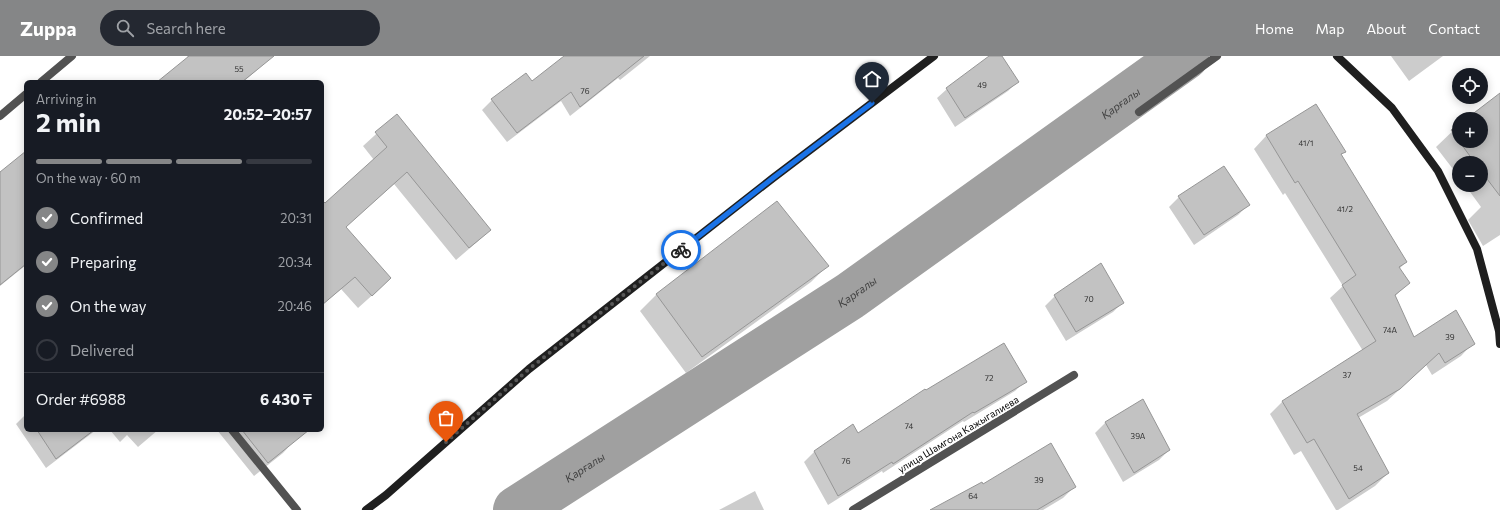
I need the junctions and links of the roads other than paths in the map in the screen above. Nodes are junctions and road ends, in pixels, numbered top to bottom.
1 (72, 56) edge
2 (934, 56) edge
3 (1217, 56) edge
4 (1337, 56) edge
5 (43, 80) edge
6 (24, 96) edge
7 (1139, 112) dead end
8 (0, 116) edge
9 (1500, 344) edge
10 (1074, 375) dead end
11 (234, 432) edge
12 (297, 510) edge
13 (366, 510) edge
14 (853, 510) edge

1 - 5 street
2 - 13 street
3 - 7 street
4 - 9 street
6 - 8 street
10 - 14 street, улица Шамгона Кажыгалиева
11 - 12 street

